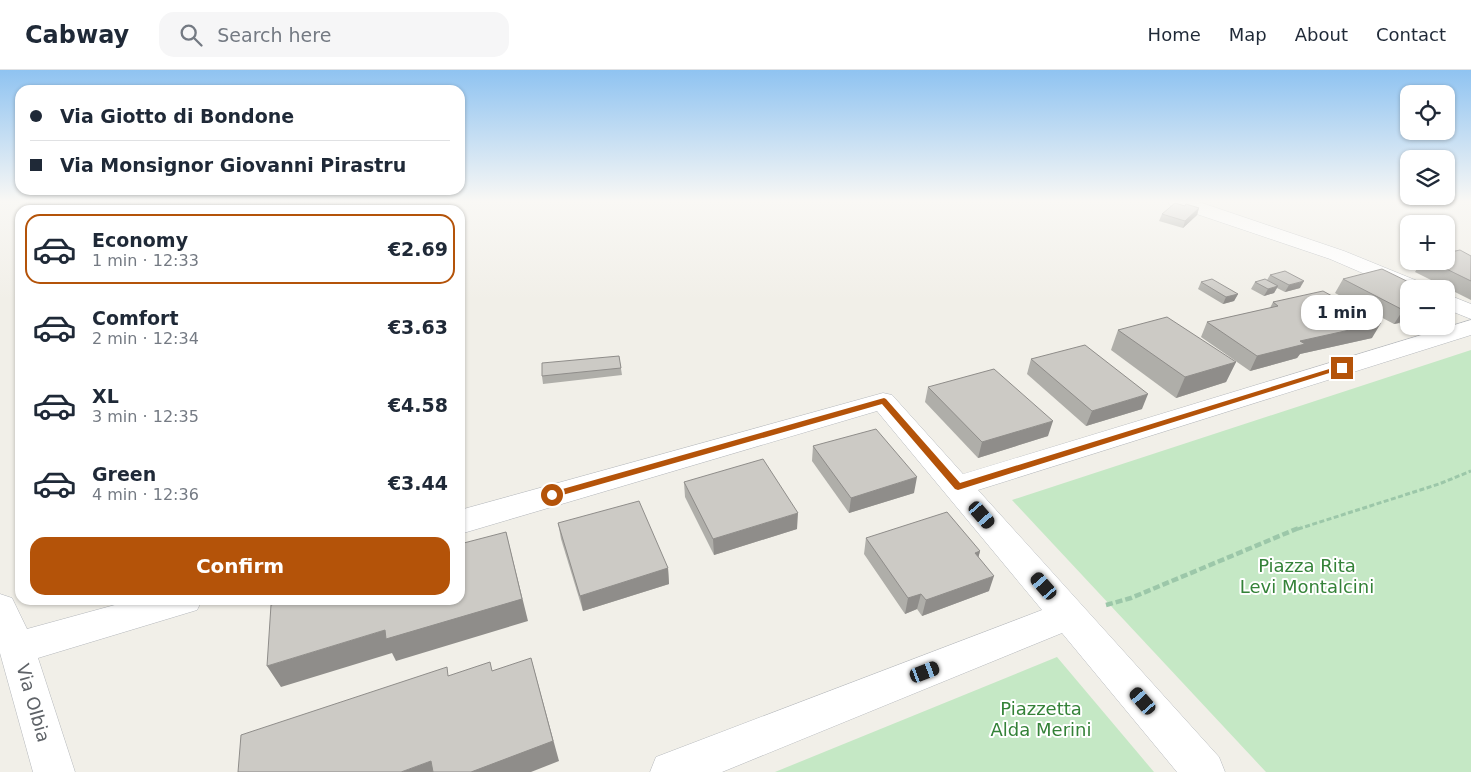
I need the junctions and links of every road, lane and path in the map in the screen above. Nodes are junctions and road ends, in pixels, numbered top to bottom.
1 (1274, 234) edge
2 (1400, 282) edge
3 (1455, 305) edge
4 (1471, 312) edge
5 (1471, 327) edge
6 (1471, 471) edge
7 (958, 486) junction
8 (465, 521) edge
9 (168, 605) edge
10 (0, 608) edge
11 (1069, 615) junction
12 (17, 648) junction
13 (54, 772) edge
14 (672, 772) edge
15 (1204, 772) edge

1 - 2 street
3 - 4 street
5 - 7 street
6 - 11 path
7 - 8 street
7 - 11 street
9 - 12 street
10 - 12 street, Via Olbia
11 - 14 street
11 - 15 street
12 - 13 street, Via Olbia

